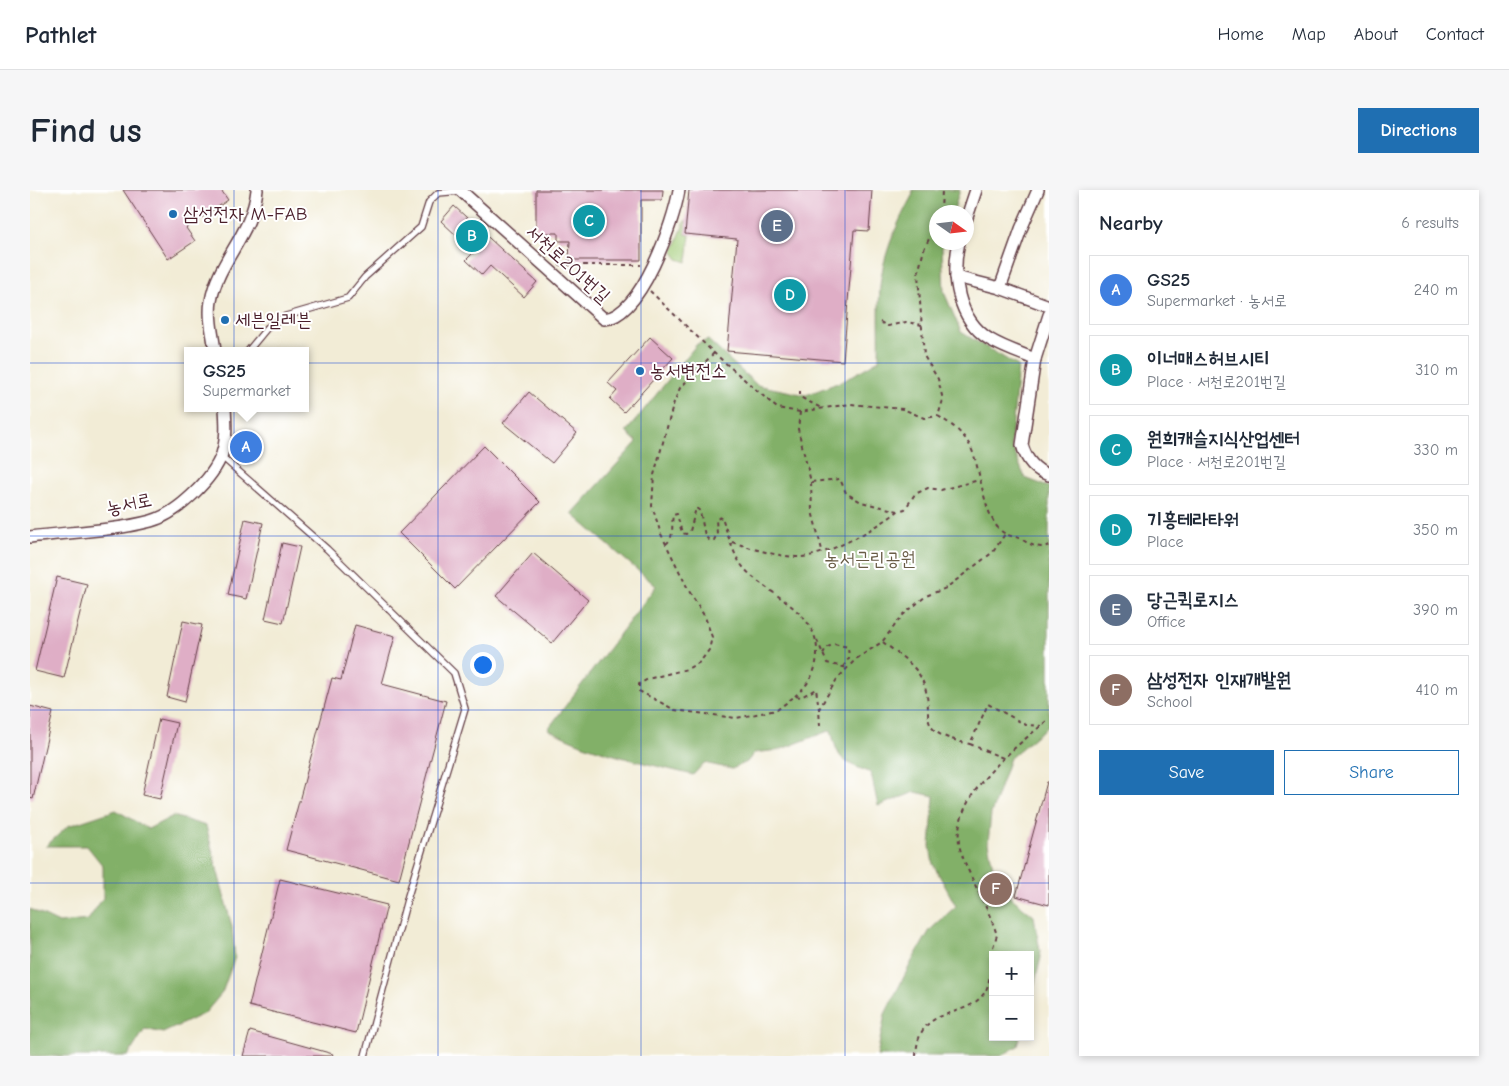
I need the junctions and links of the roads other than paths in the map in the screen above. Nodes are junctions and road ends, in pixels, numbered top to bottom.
1 (257, 190) edge
2 (460, 190) edge
3 (679, 190) edge
4 (976, 190) edge
5 (1038, 190) edge
6 (971, 205) edge
7 (958, 250) edge
8 (956, 278) junction
9 (1000, 288) junction
10 (1049, 306) edge
11 (1049, 315) edge
12 (214, 347) edge
13 (251, 347) edge
14 (1036, 359) junction
15 (226, 412) edge
16 (221, 456) junction
17 (1049, 475) edge
18 (30, 537) edge
19 (365, 1056) edge

1 - 12 street
2 - 3 street, 서천로201번길
2 - 13 lane
4 - 6 street
5 - 9 street
7 - 8 street
8 - 9 street
8 - 14 street
9 - 10 street
11 - 14 street
14 - 17 street
15 - 16 street, 농서로
16 - 18 street, 농서로
16 - 19 lane

